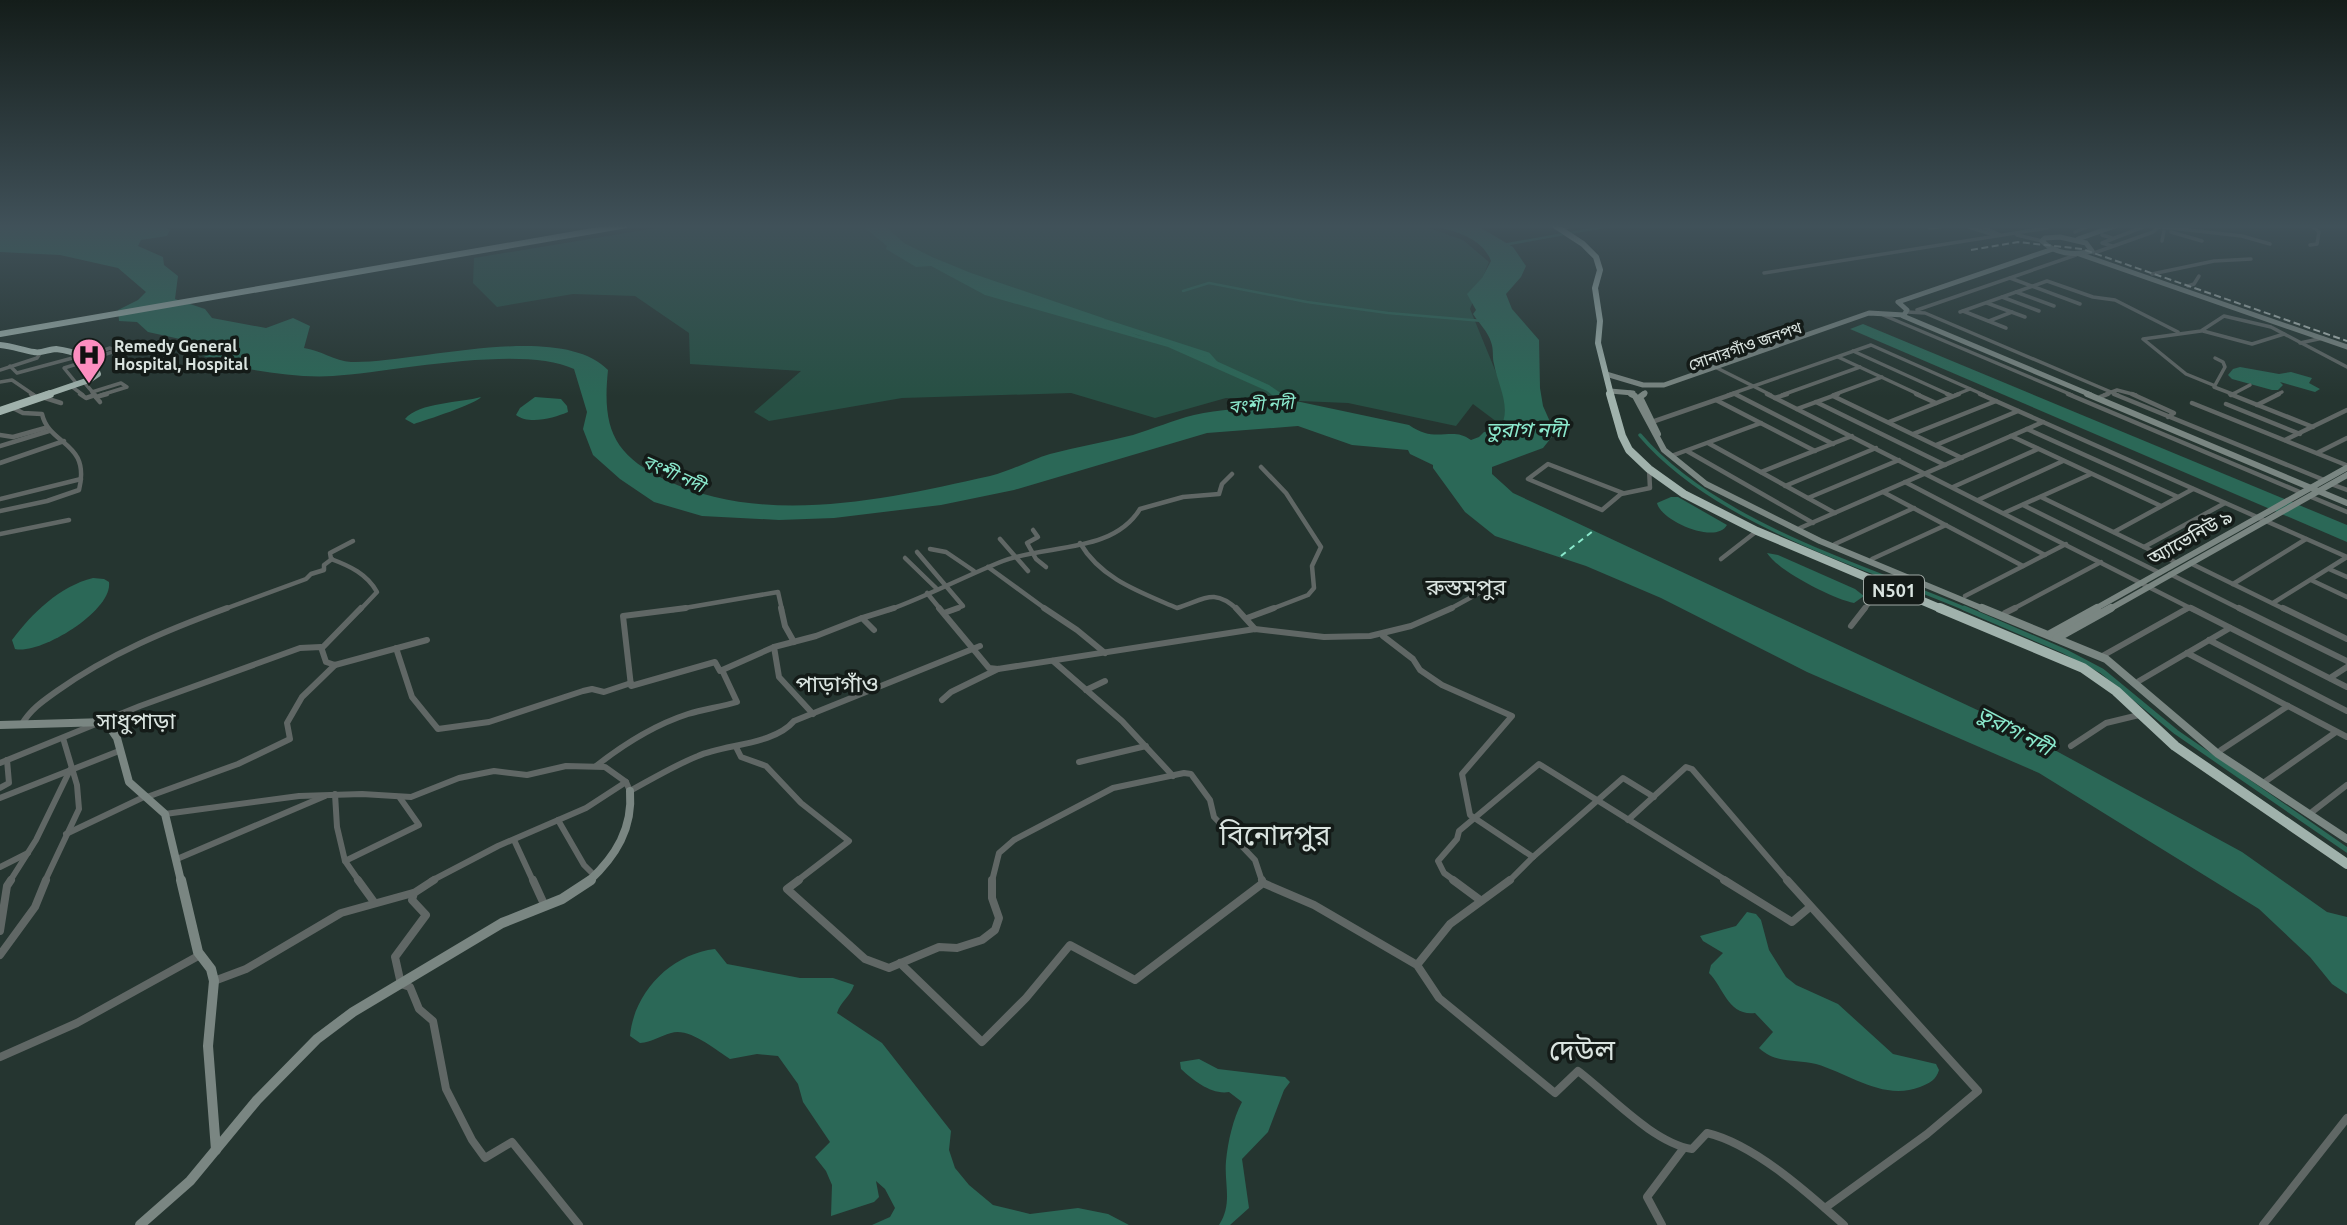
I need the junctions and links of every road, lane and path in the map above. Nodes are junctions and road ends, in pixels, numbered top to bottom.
1 (299, 282) edge
2 (1597, 282) edge
3 (1978, 282) edge
4 (2000, 282) edge
5 (2021, 282) edge
6 (2044, 282) edge
7 (2050, 282) edge
8 (2162, 282) edge
9 (2176, 282) edge
10 (2195, 282) edge
11 (2032, 286) junction
12 (2188, 286) junction
13 (2016, 292) junction
14 (2002, 297) junction
15 (1987, 303) junction
16 (2080, 304) dead end
17 (2230, 305) junction
18 (2054, 306) dead end
19 (1927, 311) junction
20 (1906, 312) junction
21 (1962, 312) joint
22 (2012, 312) junction
23 (2039, 312) dead end
24 (1880, 315) junction
25 (2224, 316) junction
26 (2025, 317) dead end
27 (1989, 321) junction
28 (2006, 328) dead end
29 (2201, 331) junction
30 (2178, 332) junction
31 (0, 334) edge
32 (2284, 334) junction
33 (2323, 338) junction
34 (2300, 343) junction
35 (0, 345) edge
36 (2347, 345) edge
37 (1853, 351) junction
38 (41, 352) junction
39 (1838, 357) junction
40 (86, 358) junction
41 (2215, 358) dead end
42 (10, 366) junction
43 (1860, 367) junction
44 (2347, 367) edge
45 (1716, 368) junction
46 (0, 370) edge
47 (1606, 374) junction
48 (1882, 377) junction
49 (0, 382) edge
50 (77, 384) junction
51 (2213, 385) junction
52 (2250, 385) dead end
53 (1753, 386) junction
54 (1659, 387) junction
55 (1970, 389) junction
56 (1609, 390) junction
57 (2110, 392) junction
58 (2282, 392) dead end
59 (1633, 393) junction
60 (1734, 393) junction
61 (94, 394) junction
62 (2231, 395) junction
63 (37, 396) junction
64 (1833, 396) junction
65 (1952, 396) junction
66 (2101, 397) junction
67 (1775, 398) junction
68 (1716, 400) junction
69 (1996, 401) junction
70 (100, 402) dead end
71 (1816, 402) junction
72 (61, 403) dead end
73 (1937, 403) junction
74 (2192, 403) dead end
75 (2226, 404) dead end
76 (2257, 405) junction
77 (10, 407) junction
78 (1797, 409) junction
79 (2347, 410) edge
80 (0, 411) edge
81 (2018, 411) junction
82 (1670, 416) joint
83 (1648, 419) junction
84 (1889, 422) junction
85 (2043, 422) junction
86 (1761, 423) junction
87 (2313, 427) junction
88 (2173, 428) junction
89 (47, 429) junction
90 (2027, 429) junction
91 (1913, 434) junction
92 (2300, 434) junction
93 (0, 435) edge
94 (1852, 436) junction
95 (2011, 436) junction
96 (2347, 438) edge
97 (2285, 440) junction
98 (64, 441) junction
99 (1708, 443) junction
100 (1833, 444) junction
101 (1936, 445) junction
102 (0, 446) edge
103 (1876, 448) junction
104 (2038, 449) junction
105 (1687, 451) junction
106 (1815, 451) junction
107 (2317, 453) junction
108 (1674, 455) junction
109 (1962, 458) junction
110 (1899, 460) junction
111 (2063, 461) junction
112 (0, 463) edge
113 (1945, 465) junction
114 (2347, 466) edge
115 (1261, 467) dead end
116 (1649, 469) junction
117 (1761, 472) junction
118 (1926, 473) junction
119 (1232, 474) dead end
120 (2091, 474) junction
121 (2347, 475) edge
122 (81, 479) junction
123 (1905, 482) junction
124 (2327, 482) junction
125 (1785, 486) junction
126 (1953, 487) junction
127 (2193, 489) junction
128 (2316, 489) junction
129 (2347, 490) edge
130 (1883, 492) junction
131 (1623, 494) junction
132 (2306, 494) junction
133 (2041, 497) junction
134 (2178, 497) junction
135 (1808, 498) junction
136 (0, 499) edge
137 (1978, 500) junction
138 (2347, 502) edge
139 (2225, 503) junction
140 (2022, 505) junction
141 (2161, 506) junction
142 (1914, 508) junction
143 (0, 511) edge
144 (2347, 512) edge
145 (1835, 513) junction
146 (2004, 513) junction
147 (2261, 519) junction
148 (69, 520) dead end
149 (1813, 523) junction
150 (1946, 525) junction
151 (1800, 528) junction
152 (1033, 530) dead end
153 (1757, 531) junction
154 (2113, 532) junction
155 (0, 534) edge
156 (1038, 537) junction
157 (1000, 539) dead end
158 (2306, 539) junction
159 (353, 541) dead end
160 (1080, 543) junction
161 (1835, 544) junction
162 (2066, 544) junction
163 (2144, 547) junction
164 (930, 550) dead end
165 (1047, 551) junction
166 (917, 552) dead end
167 (1035, 554) junction
168 (2045, 555) junction
169 (2347, 557) edge
170 (905, 558) dead end
171 (1017, 558) junction
172 (332, 559) junction
173 (1721, 559) dead end
174 (1872, 559) junction
175 (2101, 562) junction
176 (2177, 563) junction
177 (2190, 563) junction
178 (2023, 566) junction
179 (1046, 567) dead end
180 (988, 568) junction
181 (2329, 569) junction
182 (974, 571) junction
183 (1028, 571) dead end
184 (2160, 573) junction
185 (2170, 574) junction
186 (2347, 577) edge
187 (2311, 580) junction
188 (945, 584) junction
189 (2145, 584) junction
190 (2233, 584) junction
191 (1882, 586) junction
192 (1490, 587) dead end
193 (936, 588) junction
194 (927, 593) junction
195 (1965, 596) junction
196 (2347, 597) edge
197 (2273, 603) junction
198 (2189, 607) junction
199 (944, 613) junction
200 (2005, 613) junction
201 (862, 618) junction
202 (1247, 618) junction
203 (1851, 626) dead end
204 (2231, 628) junction
205 (1255, 629) junction
206 (874, 630) dead end
207 (2056, 635) junction
208 (1383, 636) junction
209 (2347, 639) edge
210 (427, 640) dead end
211 (2209, 640) junction
212 (794, 642) junction
213 (774, 647) junction
214 (977, 647) junction
215 (322, 648) junction
216 (396, 648) junction
217 (1105, 653) junction
218 (2187, 653) junction
219 (2104, 655) junction
220 (1053, 661) junction
221 (2347, 664) edge
222 (335, 665) junction
223 (998, 668) junction
224 (722, 670) junction
225 (2330, 678) junction
226 (1105, 681) dead end
227 (2139, 681) junction
228 (631, 683) junction
229 (2347, 687) edge
230 (1086, 690) junction
231 (942, 700) dead end
232 (2288, 706) junction
233 (2347, 711) edge
234 (813, 714) junction
235 (2139, 715) junction
236 (106, 722) junction
237 (22, 724) junction
238 (0, 725) edge
239 (2336, 732) junction
240 (2347, 737) edge
241 (63, 738) junction
242 (1146, 746) junction
243 (2071, 746) dead end
244 (736, 747) junction
245 (2221, 750) junction
246 (119, 751) junction
247 (4, 762) edge
248 (1079, 762) dead end
249 (596, 766) junction
250 (70, 770) junction
251 (1174, 776) junction
252 (2266, 781) junction
253 (2347, 786) edge
254 (628, 787) junction
255 (0, 788) edge
256 (332, 794) junction
257 (146, 796) junction
258 (1654, 797) junction
259 (0, 798) edge
260 (400, 798) junction
261 (1597, 801) junction
262 (2312, 812) junction
263 (165, 814) junction
264 (1475, 817) junction
265 (1628, 820) junction
266 (558, 821) junction
267 (66, 834) junction
268 (2347, 837) edge
269 (514, 839) junction
270 (28, 853) junction
271 (1533, 857) junction
272 (177, 859) junction
273 (345, 861) junction
274 (2347, 864) edge
275 (0, 867) edge
276 (594, 875) junction
277 (1263, 883) junction
278 (414, 893) junction
279 (1480, 900) junction
280 (373, 902) junction
281 (544, 904) junction
282 (1810, 907) junction
283 (0, 931) edge
284 (0, 955) edge
285 (200, 955) junction
286 (900, 963) junction
287 (1417, 965) junction
288 (214, 981) junction
289 (405, 985) junction
290 (0, 1057) edge
291 (2347, 1118) edge
292 (1683, 1149) junction
293 (216, 1150) junction
294 (1825, 1208) junction
295 (140, 1225) edge
296 (579, 1225) edge
297 (1662, 1225) edge
298 (1844, 1225) edge
299 (2263, 1225) edge

1 - 31 highway
2 - 47 highway, N501
3 - 20 street, সোনারগাঁও জনপথ
4 - 19 street
5 - 11 street
6 - 11 street
7 - 30 street
8 - 17 street
9 - 12 street
10 - 12 street
11 - 13 street
11 - 16 street
12 - 36 street
13 - 14 street
13 - 18 street
14 - 15 street
14 - 23 street
15 - 21 street
15 - 22 street
17 - 25 street
17 - 33 street
19 - 20 street
19 - 57 street
20 - 24 street, সোনারগাঁও জনপথ
20 - 66 street
20 - 88 street
21 - 27 street
22 - 26 street
22 - 27 street
24 - 45 street, সোনারগাঁও জনপথ
24 - 45 street, সোনারগাঁও জনপথ
24 - 132 street
25 - 29 street
25 - 32 street
27 - 28 street
29 - 30 street
29 - 32 street
30 - 51 street
32 - 34 street
33 - 34 street
33 - 36 street
34 - 44 street
35 - 38 highway
37 - 39 street
37 - 55 street
37 - 65 street
38 - 40 highway
38 - 42 street
39 - 43 street
39 - 53 street
40 - 40 street
40 - 42 street
40 - 50 highway
40 - 50 street
41 - 51 street
42 - 46 street
43 - 48 street
43 - 67 street
45 - 53 street
45 - 54 street, সোনারগাঁও জনপথ
47 - 54 street
47 - 56 highway, N501
48 - 64 street
48 - 73 street
49 - 63 street
50 - 61 street
50 - 61 street
50 - 63 highway
51 - 62 street
52 - 62 street
53 - 60 street
53 - 67 street
54 - 59 street
54 - 59 street
55 - 65 street
55 - 69 street
56 - 59 street
56 - 116 highway, N501
57 - 66 street
57 - 124 street
58 - 76 street
59 - 83 street
59 - 83 street
60 - 68 street
60 - 100 street
61 - 61 street
61 - 70 street
62 - 76 street
63 - 72 street
63 - 77 highway
64 - 71 street
64 - 84 street
65 - 73 street
66 - 88 street
67 - 78 street
68 - 82 street
68 - 86 street
69 - 81 street
69 - 91 street
71 - 78 street
71 - 113 street
73 - 84 street
74 - 97 street
75 - 92 street
76 - 87 street
77 - 80 highway
77 - 89 street
78 - 94 street
79 - 87 street
81 - 85 street
81 - 101 street
82 - 83 street
83 - 108 street
83 - 207 street
84 - 91 street
85 - 90 street
85 - 127 street
86 - 99 street
86 - 106 street
87 - 92 street
88 - 128 street
89 - 93 street
89 - 98 street
89 - 102 street
90 - 95 street
90 - 134 street
91 - 101 street
92 - 97 street
94 - 100 street
94 - 103 street
95 - 104 street
95 - 109 street
96 - 107 street
97 - 107 street
98 - 112 street
98 - 122 street
99 - 105 street
99 - 117 street
100 - 106 street
101 - 109 street
103 - 110 street
103 - 125 street
104 - 111 street
104 - 126 street
105 - 108 street
105 - 149 street
106 - 117 street
107 - 114 street
108 - 151 street
109 - 113 street
110 - 118 street
110 - 135 street
111 - 120 street
111 - 137 street
113 - 118 street
114 - 124 street, অ্যাভেনিউ ৯
115 - 202 street
116 - 131 street
116 - 153 highway, N501
117 - 125 street
118 - 123 street
118 - 126 street
119 - 160 street
120 - 133 street
120 - 141 street
121 - 124 street, অ্যাভেনিউ ৯
122 - 136 street
122 - 143 street
123 - 130 street
123 - 168 street
124 - 128 street, অ্যাভেনিউ ৯
124 - 129 street
125 - 135 street
126 - 137 street
127 - 134 street
127 - 139 street
128 - 132 street, অ্যাভেনিউ ৯
128 - 138 street
130 - 142 street
130 - 145 street
131 - 131 street
132 - 144 street
132 - 147 street, অ্যাভেনিউ ৯
133 - 140 street
133 - 154 street
134 - 141 street
135 - 145 street
137 - 146 street
139 - 147 street
139 - 163 street
140 - 146 street
140 - 184 street
141 - 154 street
142 - 150 street
142 - 161 street
145 - 149 street
146 - 162 street
147 - 158 street
147 - 176 street, অ্যাভেনিউ ৯
147 - 177 street, অ্যাভেনিউ ৯
148 - 155 street
149 - 151 street
150 - 174 street
150 - 178 street
151 - 161 street
152 - 156 street
153 - 173 street
153 - 191 highway, N501
154 - 163 street
156 - 165 street
156 - 167 street
157 - 171 street
158 - 169 street
158 - 190 street
159 - 172 street
160 - 165 street
160 - 202 street
161 - 174 street
162 - 168 street
162 - 175 street
163 - 176 street
164 - 182 street
165 - 167 street
166 - 188 street
167 - 171 street
167 - 179 street
168 - 178 street
169 - 181 street
170 - 193 street
171 - 180 street
171 - 183 street
172 - 215 street
172 - 237 street
174 - 195 street
175 - 189 street
175 - 200 street
176 - 184 street, অ্যাভেনিউ ৯
177 - 185 street, অ্যাভেনিউ ৯
177 - 190 street
178 - 195 street
180 - 182 street
180 - 217 street
181 - 186 street
181 - 187 street
182 - 188 street
184 - 189 street, অ্যাভেনিউ ৯
185 - 189 street, অ্যাভেনিউ ৯
185 - 221 street
187 - 196 street
187 - 197 street
188 - 193 street
188 - 199 street
189 - 198 street
189 - 207 street, অ্যাভেনিউ ৯
190 - 197 street
191 - 203 street
191 - 235 highway, N501
192 - 208 street
193 - 194 street
194 - 199 street
194 - 201 street
195 - 200 street
197 - 209 street
198 - 204 street
198 - 219 street
199 - 214 street
200 - 207 street
201 - 206 street
201 - 212 street
202 - 205 street
204 - 211 street
204 - 225 street
205 - 208 street
205 - 217 street
207 - 219 street
207 - 268 street
208 - 264 street
210 - 216 street
211 - 218 street
211 - 233 street
212 - 213 street
212 - 228 street
213 - 224 street
213 - 234 street
214 - 223 street
214 - 234 street
215 - 222 street
215 - 236 street
216 - 222 street
216 - 228 street
217 - 220 street
218 - 227 street
218 - 232 street
219 - 227 street
220 - 223 street
220 - 230 street
221 - 225 street
222 - 257 street
223 - 231 street
224 - 228 street
224 - 249 street
225 - 229 street
226 - 230 street
227 - 245 street
230 - 242 street
232 - 239 street
232 - 245 street
234 - 244 street
235 - 243 street
235 - 274 highway, N501
236 - 237 street
236 - 241 street
236 - 246 street
237 - 238 street
239 - 240 street
239 - 252 street
241 - 247 street
241 - 250 street
242 - 248 street
242 - 251 street
244 - 254 street
244 - 286 street
245 - 252 street
246 - 250 street
246 - 257 street
247 - 255 street
249 - 254 street
249 - 260 street
250 - 259 street
250 - 267 street
250 - 270 street
251 - 277 street
251 - 286 street
252 - 262 street
253 - 262 street
254 - 266 street
254 - 276 street
256 - 260 street
256 - 263 street
256 - 272 street
256 - 273 street
257 - 263 street
257 - 267 street
258 - 261 street
258 - 265 street
258 - 282 street
260 - 273 street
261 - 264 street
261 - 265 street
261 - 271 street
262 - 268 street
263 - 272 street
264 - 271 street
264 - 279 street
265 - 282 street
266 - 269 street
266 - 276 street
267 - 284 street
269 - 278 street
269 - 281 street
270 - 275 street
270 - 283 street
271 - 279 street
272 - 285 street
273 - 280 street
276 - 281 street
277 - 286 street
277 - 287 street
278 - 280 street
278 - 289 street
279 - 287 street
280 - 288 street
281 - 289 street
282 - 294 street
285 - 288 street
285 - 290 street
287 - 292 street
288 - 293 street
289 - 293 street
289 - 296 street
291 - 299 street
292 - 294 street
292 - 297 street
293 - 295 street
294 - 298 street

